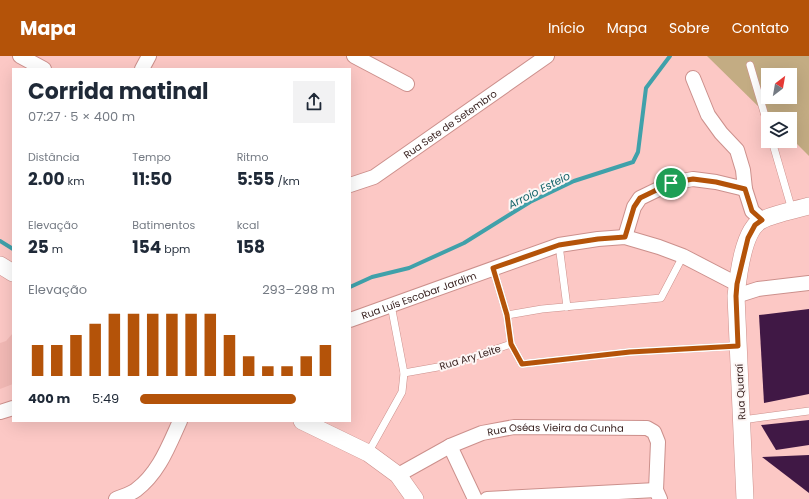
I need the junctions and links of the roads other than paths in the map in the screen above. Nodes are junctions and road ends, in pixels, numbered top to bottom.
1 (20, 56) edge
2 (149, 56) edge
3 (354, 56) edge
4 (547, 56) edge
5 (750, 65) dead end
6 (42, 68) edge
7 (143, 68) edge
8 (693, 78) dead end
9 (407, 84) dead end
10 (764, 112) edge
11 (774, 148) edge
12 (351, 185) edge
13 (745, 189) junction
14 (809, 206) edge
15 (792, 211) junction
16 (762, 220) junction
17 (625, 237) junction
18 (559, 245) junction
19 (683, 256) junction
20 (0, 265) edge
21 (493, 268) junction
22 (12, 272) edge
23 (809, 283) edge
24 (737, 290) junction
25 (391, 305) junction
26 (567, 307) junction
27 (507, 315) junction
28 (351, 320) edge
29 (511, 344) junction
30 (738, 346) junction
31 (404, 373) junction
32 (12, 408) edge
33 (0, 412) edge
34 (809, 412) edge
35 (741, 420) junction
36 (180, 422) edge
37 (304, 422) edge
38 (450, 446) junction
39 (368, 453) junction
40 (398, 475) junction
41 (658, 494) edge
42 (116, 499) edge
43 (415, 499) edge
44 (475, 499) edge
45 (487, 499) edge
46 (745, 499) edge

1 - 6 street
2 - 7 street
3 - 9 street
4 - 12 street, Rua Sete de Setembro
5 - 10 lane
8 - 13 street
11 - 15 lane
13 - 16 street
13 - 17 street
14 - 15 street
15 - 16 street
16 - 24 street, Rua Quaraí
17 - 18 street, Rua Luís Escobar Jardim
17 - 19 street, Rua Luís Escobar Jardim
18 - 21 street, Rua Luís Escobar Jardim
18 - 26 lane
19 - 24 street, Rua Luís Escobar Jardim
19 - 26 lane
20 - 22 street
21 - 25 street, Rua Luís Escobar Jardim
21 - 27 lane
23 - 24 street
24 - 30 street, Rua Quaraí
25 - 28 street, Rua Luís Escobar Jardim
25 - 31 lane
26 - 27 lane
27 - 29 lane
29 - 30 lane
29 - 31 lane, Rua Ary Leite
30 - 35 street, Rua Quaraí
31 - 39 lane
32 - 33 street
34 - 35 lane
35 - 46 street, Rua Quaraí
36 - 42 street
37 - 39 street
38 - 40 street, Rua Oséas Vieira da Cunha
38 - 41 street, Rua Oséas Vieira da Cunha
38 - 44 street
39 - 40 street
40 - 43 street
41 - 45 street

